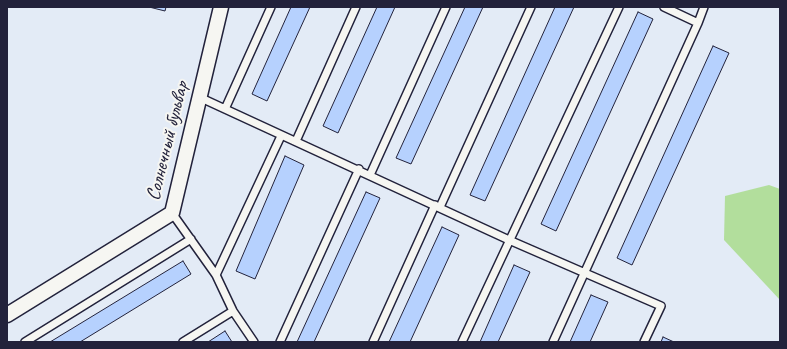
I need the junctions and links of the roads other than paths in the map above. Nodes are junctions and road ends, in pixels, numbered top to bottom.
1 (221, 7) edge
2 (271, 7) edge
3 (356, 7) edge
4 (446, 7) edge
5 (531, 7) edge
6 (619, 7) edge
7 (664, 7) edge
8 (704, 7) edge
9 (698, 22) junction
10 (199, 97) junction
11 (225, 109) junction
12 (281, 136) junction
13 (296, 141) junction
14 (359, 169) junction
15 (370, 175) junction
16 (437, 206) junction
17 (172, 213) junction
18 (190, 239) junction
19 (509, 240) junction
20 (585, 273) junction
21 (216, 275) junction
22 (233, 311) junction
23 (7, 315) edge
24 (25, 342) edge
25 (182, 342) edge
26 (254, 342) edge
27 (280, 342) edge
28 (373, 342) edge
29 (462, 342) edge
30 (553, 342) edge
31 (644, 342) edge

1 - 10 street, Солнечный бульвар
2 - 11 lane
3 - 13 lane
4 - 15 lane
5 - 16 lane
6 - 19 lane
7 - 9 lane
8 - 9 lane
9 - 20 lane
10 - 11 lane
10 - 17 street, Солнечный бульвар
11 - 12 lane
12 - 13 lane
12 - 21 lane
13 - 14 lane
14 - 15 lane
14 - 27 lane
15 - 16 lane
16 - 19 lane
16 - 28 lane
17 - 18 lane
17 - 23 street, Солнечный бульвар
18 - 21 lane
18 - 24 lane
19 - 20 lane
19 - 29 lane
20 - 30 lane
20 - 31 lane
21 - 22 lane
22 - 25 lane
22 - 26 lane

